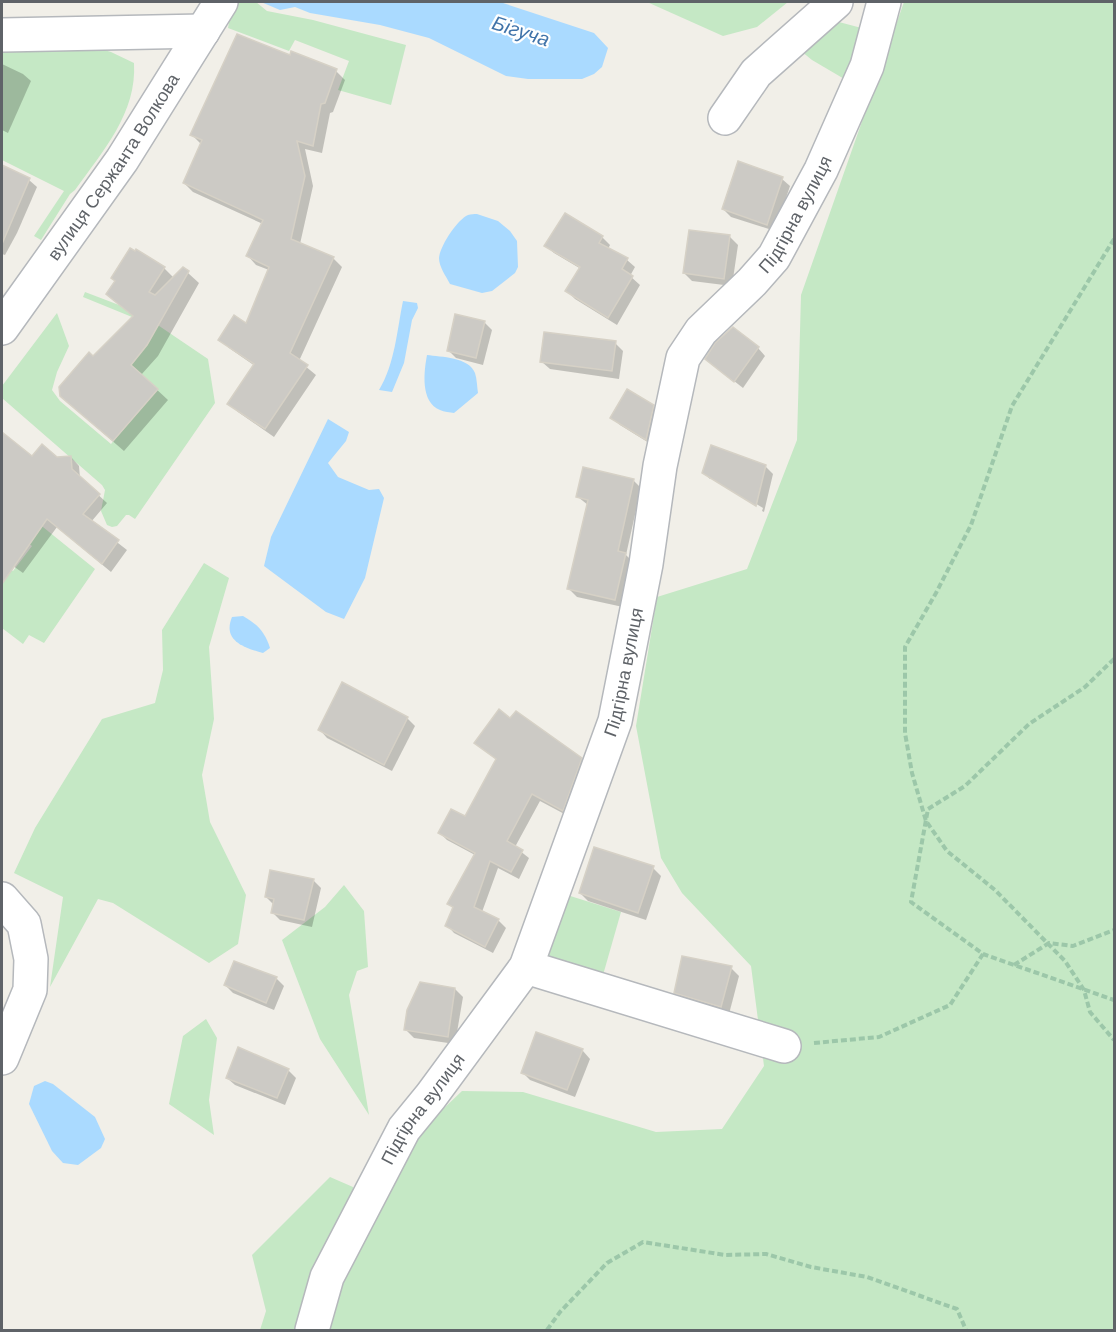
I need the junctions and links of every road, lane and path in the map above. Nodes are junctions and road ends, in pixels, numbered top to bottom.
1 (221, 2) edge
2 (836, 2) edge
3 (884, 2) edge
4 (203, 31) junction
5 (2, 35) edge
6 (725, 118) dead end
7 (1114, 239) edge
8 (2, 328) edge
9 (1114, 659) edge
10 (926, 821) junction
11 (2, 898) edge
12 (1114, 930) edge
13 (1049, 943) junction
14 (983, 954) junction
15 (1013, 965) junction
16 (526, 967) junction
17 (1084, 990) junction
18 (1114, 1000) edge
19 (1114, 1040) edge
20 (784, 1046) joint
21 (2, 1058) edge
22 (312, 1330) edge
23 (547, 1330) edge
24 (966, 1330) edge

1 - 4 street, вулиця Сержанта Волкова
2 - 6 street
3 - 16 street, Підгірна вулиця
4 - 5 street
4 - 8 street, вулиця Сержанта Волкова
7 - 10 path
9 - 10 path
10 - 13 path
10 - 14 path
11 - 21 street
12 - 13 path
13 - 15 path
13 - 17 path
14 - 15 path
14 - 20 path
15 - 17 path
16 - 20 street
16 - 22 street, Підгірна вулиця
17 - 18 path
17 - 19 path
23 - 24 path

